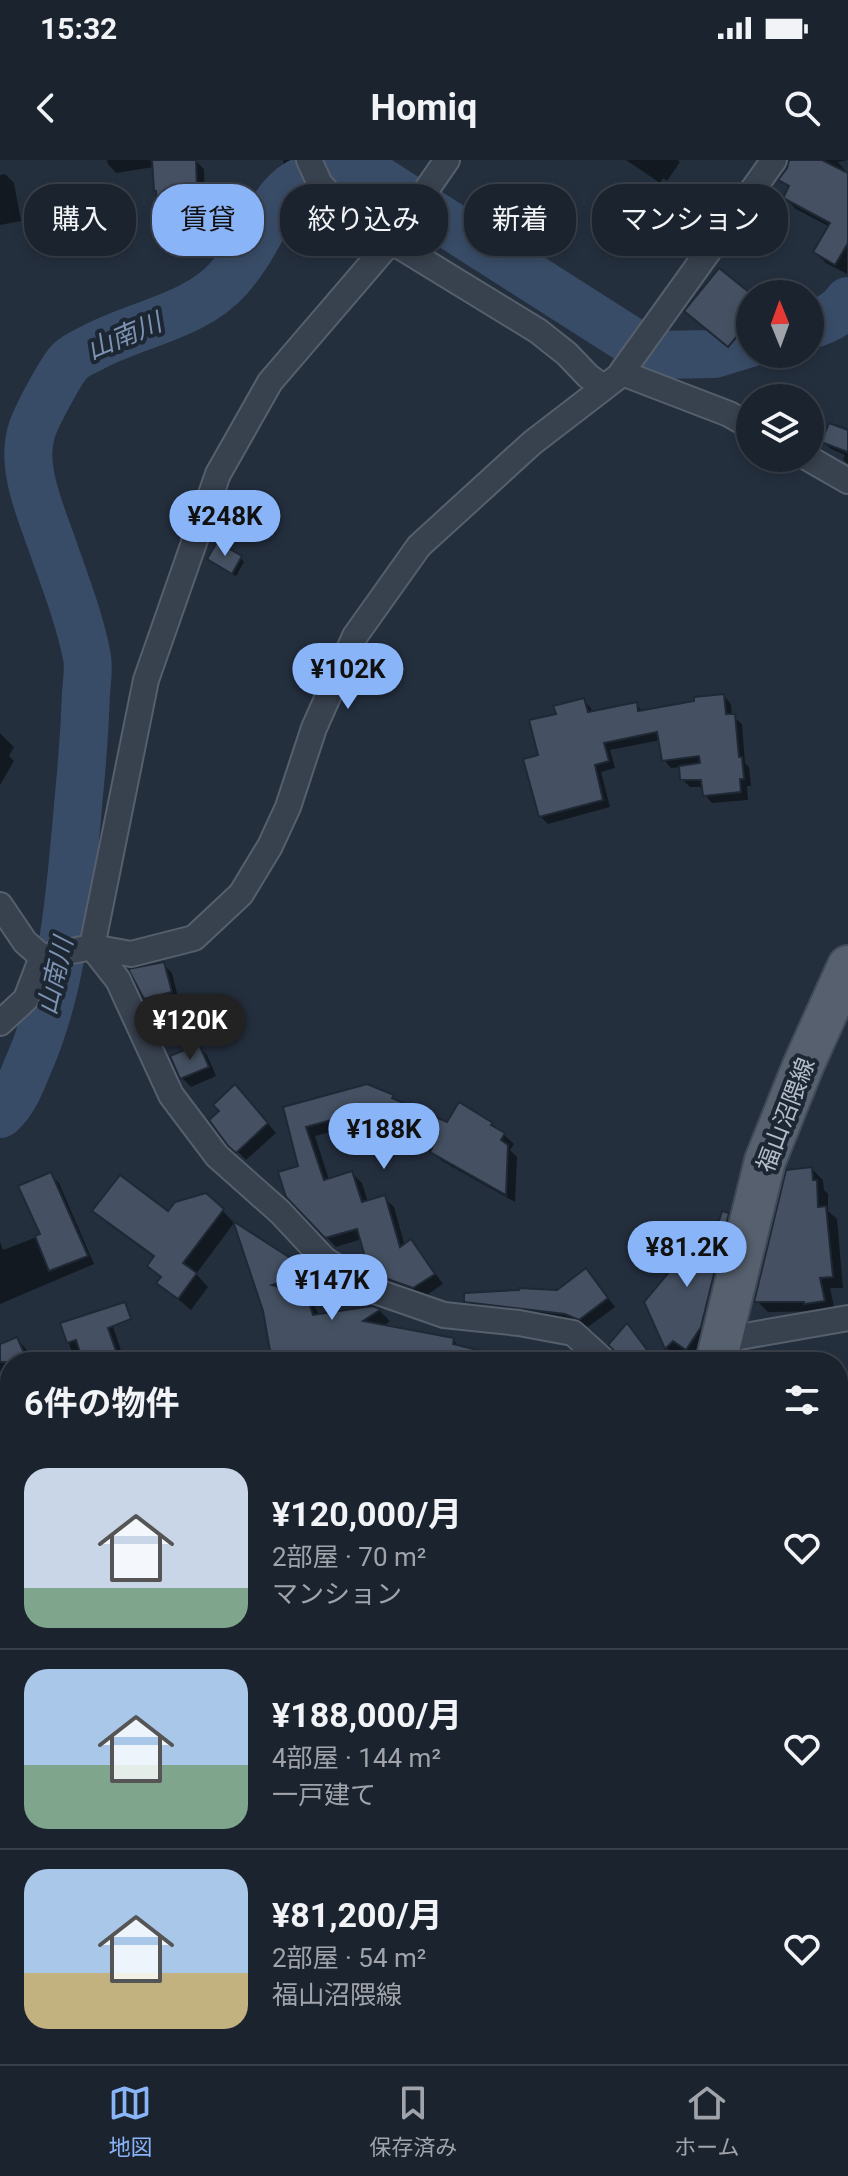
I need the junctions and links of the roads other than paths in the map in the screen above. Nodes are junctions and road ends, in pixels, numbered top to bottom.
1 (309, 160) edge
2 (447, 160) edge
3 (774, 160) edge
4 (320, 184) edge
5 (430, 184) edge
6 (378, 256) edge
7 (416, 256) edge
8 (624, 369) junction
9 (603, 387) junction
10 (736, 418) edge
11 (824, 467) edge
12 (848, 481) edge
13 (0, 905) edge
14 (92, 947) junction
15 (42, 957) junction
16 (848, 966) edge
17 (0, 1023) edge
18 (848, 1318) edge
19 (719, 1351) edge
20 (594, 1352) edge

1 - 4 street
2 - 5 street
3 - 8 street
6 - 14 street
7 - 9 street
8 - 9 street
8 - 10 street
9 - 14 street
11 - 12 street
13 - 15 street
14 - 15 street
14 - 20 street
15 - 17 street
16 - 19 main road, 福山沼隈線
18 - 19 street

